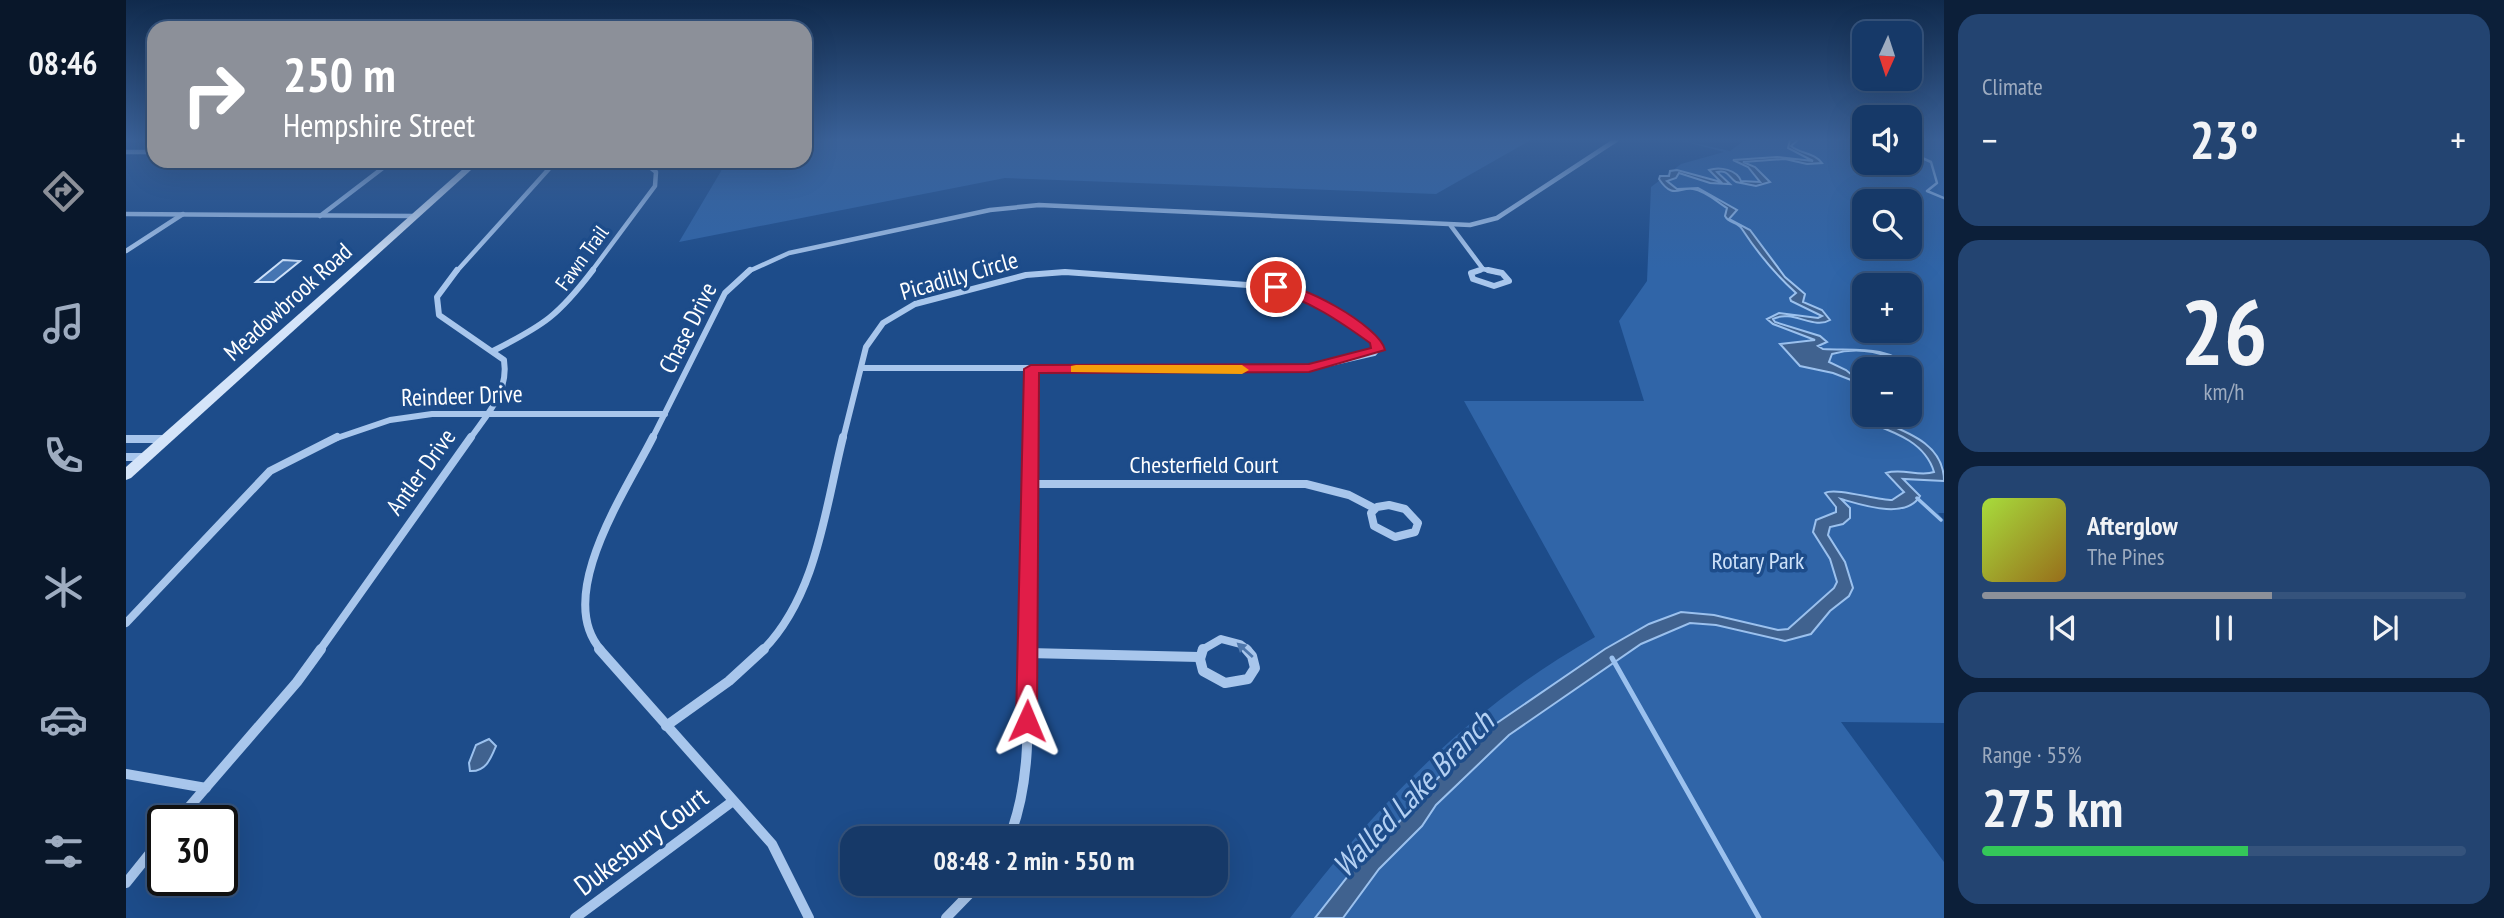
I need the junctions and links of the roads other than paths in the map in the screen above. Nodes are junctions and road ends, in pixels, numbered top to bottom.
1 (363, 183) edge
2 (453, 183) edge
3 (536, 183) edge
4 (656, 183) edge
5 (1550, 183) edge
6 (126, 214) edge
7 (184, 214) junction
8 (320, 216) junction
9 (416, 216) junction
10 (1451, 226) junction
11 (126, 251) edge
12 (1483, 269) junction
13 (493, 351) junction
14 (861, 368) junction
15 (1031, 369) junction
16 (488, 414) junction
17 (665, 414) junction
18 (126, 439) edge
19 (166, 439) junction
20 (126, 457) edge
21 (146, 457) junction
22 (126, 475) edge
23 (1030, 484) junction
24 (1374, 508) junction
25 (126, 623) edge
26 (1028, 653) junction
27 (1199, 657) junction
28 (666, 726) junction
29 (126, 774) edge
30 (205, 788) junction
31 (733, 801) junction
32 (191, 805) edge
33 (1014, 826) edge
34 (147, 857) edge
35 (126, 883) edge
36 (967, 896) edge
37 (575, 918) edge
38 (809, 918) edge
39 (946, 918) edge

1 - 8 street
2 - 9 street, Meadowbrook Road
3 - 13 street
4 - 13 street, Fawn Trail
5 - 10 street, Chase Drive
6 - 7 street
7 - 8 street
7 - 11 street
8 - 9 street
9 - 19 street, Meadowbrook Road
10 - 12 street
10 - 17 street, Chase Drive
12 - 12 street
13 - 16 street, Antler Drive
14 - 15 street
14 - 15 street, Picadilly Circle
14 - 28 street, Picadilly Circle
15 - 23 street
16 - 17 street, Reindeer Drive
16 - 25 street, Reindeer Drive
16 - 30 street, Antler Drive
17 - 28 street, Chase Drive
18 - 19 street
19 - 21 street, Meadowbrook Road
20 - 21 street
21 - 22 street, Meadowbrook Road
23 - 24 street, Chesterfield Court
23 - 26 street
24 - 24 street, Chesterfield Court
26 - 27 street
26 - 33 street
27 -> 27 street
28 - 31 street, Chase Drive
29 - 30 street
30 - 32 street, Antler Drive
31 - 37 street, Dukesbury Court
31 - 38 street, Chase Drive
34 - 35 street
36 - 39 street

